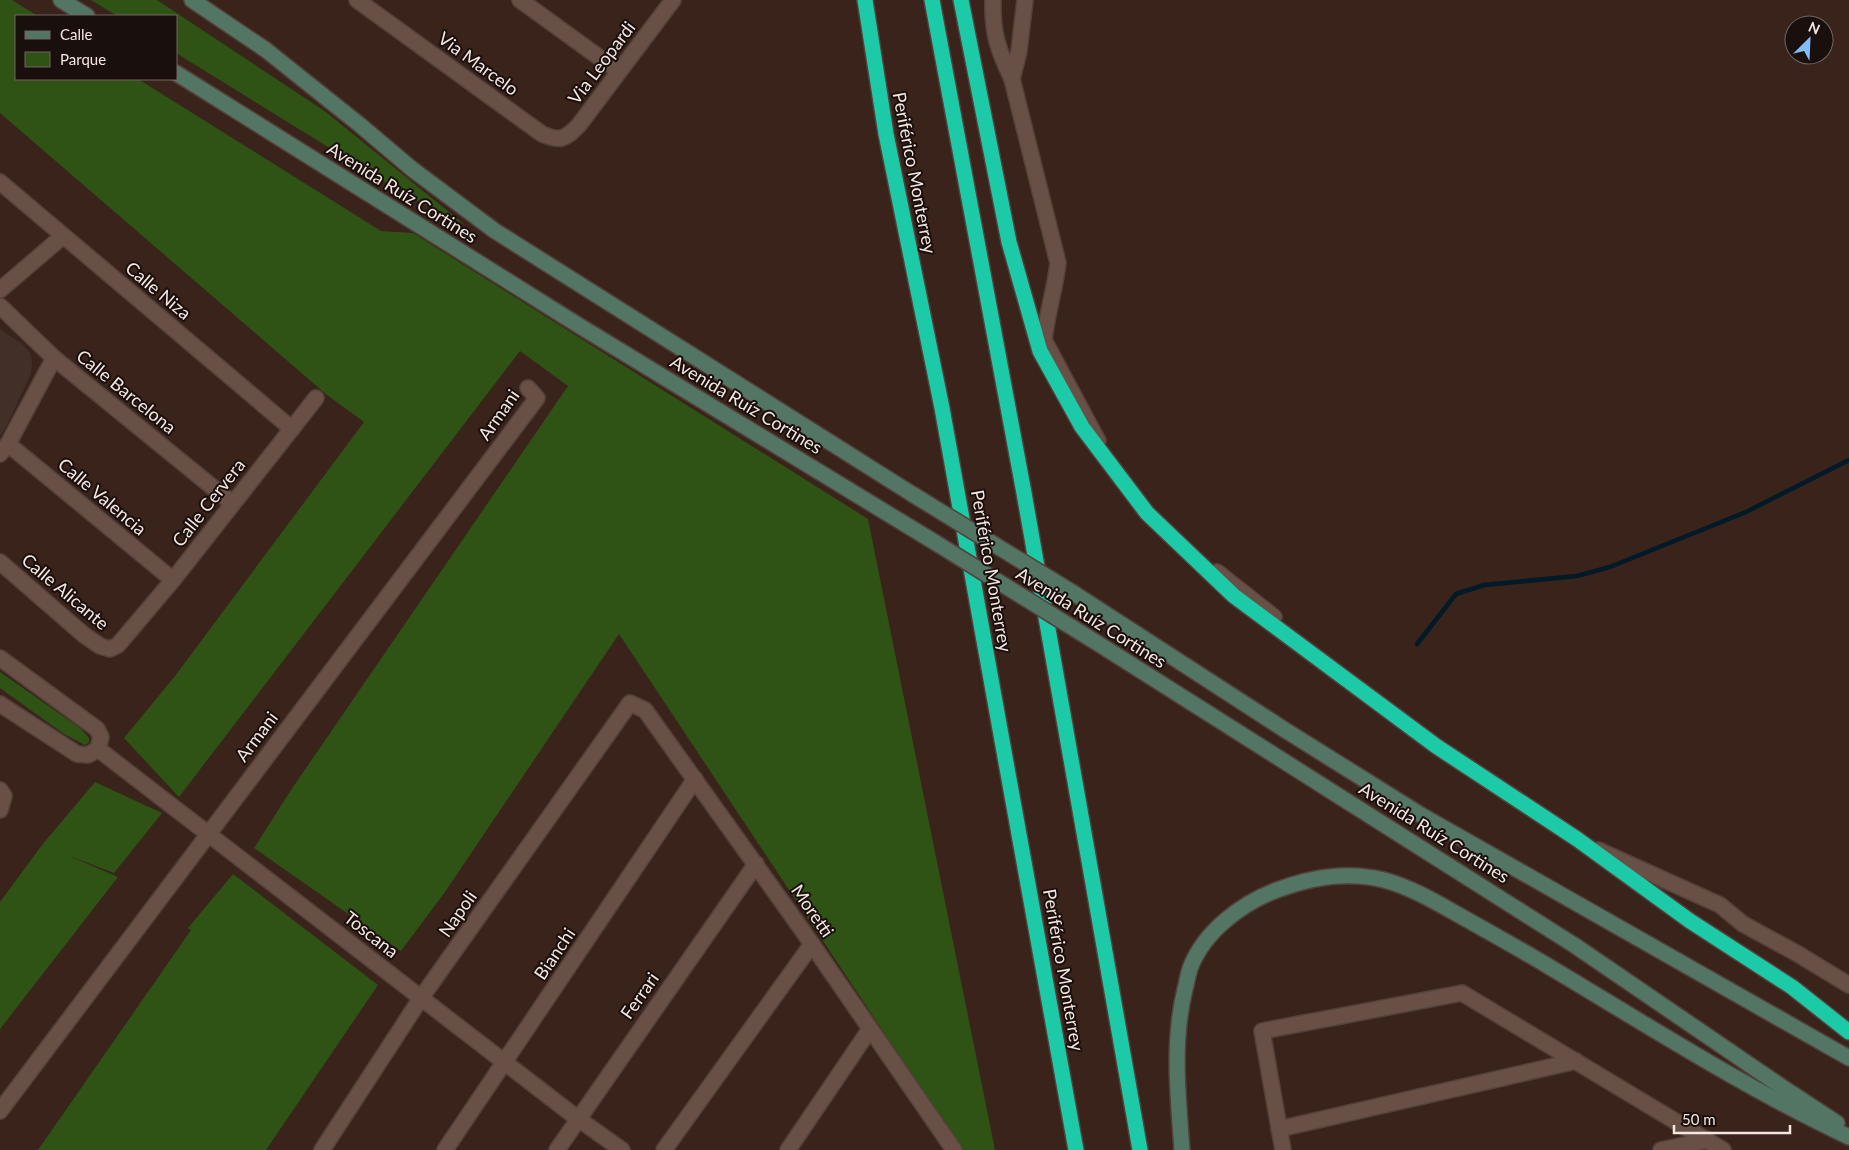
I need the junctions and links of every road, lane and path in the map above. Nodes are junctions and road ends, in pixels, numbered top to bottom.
1 (61, 0) edge
2 (192, 0) edge
3 (357, 0) edge
4 (520, 0) edge
5 (673, 0) edge
6 (865, 0) edge
7 (932, 0) edge
8 (961, 0) edge
9 (993, 0) edge
10 (1025, 0) edge
11 (84, 15) edge
12 (618, 71) junction
13 (178, 74) edge
14 (1012, 79) junction
15 (579, 125) joint
16 (0, 182) edge
17 (63, 236) junction
18 (0, 290) edge
19 (0, 306) edge
20 (54, 358) junction
21 (528, 388) dead end
22 (316, 398) dead end
23 (292, 429) junction
24 (4, 449) edge
25 (232, 503) junction
26 (0, 562) edge
27 (173, 580) junction
28 (130, 630) joint
29 (0, 658) edge
30 (630, 703) joint
31 (0, 704) edge
32 (1436, 746) junction
33 (98, 749) junction
34 (695, 779) junction
35 (0, 790) edge
36 (0, 810) edge
37 (208, 834) junction
38 (1577, 839) junction
39 (756, 864) junction
40 (812, 944) junction
41 (1849, 985) edge
42 (421, 998) junction
43 (870, 1029) junction
44 (1849, 1032) edge
45 (1849, 1058) edge
46 (505, 1062) junction
47 (1576, 1062) junction
48 (0, 1111) edge
49 (578, 1118) junction
50 (1279, 1129) junction
51 (1849, 1130) edge
52 (1849, 1137) edge
53 (1708, 1140) junction
54 (322, 1150) edge
55 (445, 1150) edge
56 (557, 1150) edge
57 (622, 1150) edge
58 (664, 1150) edge
59 (788, 1150) edge
60 (954, 1150) edge
61 (1076, 1150) edge
62 (1140, 1150) edge
63 (1182, 1150) edge
64 (1283, 1150) edge
65 (1661, 1150) edge
66 (1724, 1150) edge

1 - 11 main road
2 - 45 main road, Avenida Ruíz Cortines, bridge
3 - 15 street, Via Marcelo
4 - 12 street
5 - 12 street, Via Leopardi
6 - 61 highway, Periférico Monterrey
7 - 62 highway
8 - 32 highway
9 - 14 street
10 - 14 street
12 - 15 street, Via Leopardi
13 - 51 main road, Avenida Ruíz Cortines, bridge
14 - 32 street
16 - 17 street, Calle Niza
17 - 18 street
17 - 23 street, Calle Niza
19 - 20 street, Calle Barcelona
20 - 24 street
20 - 25 street, Calle Barcelona
21 - 37 street, Armani
22 - 23 street, Calle Cervera
23 - 25 street, Calle Cervera
24 - 27 street, Calle Valencia
25 - 27 street, Calle Cervera
26 - 28 street, Calle Alicante
27 - 28 street, Calle Cervera
29 - 33 street
30 - 34 street, Moretti
30 - 42 street, Napoli
31 - 33 street
32 - 38 highway
33 - 37 street, Toscana
34 - 39 street, Moretti
34 - 46 street, Bianchi
35 - 36 street
37 - 42 street, Toscana
37 - 48 street, Armani
38 - 41 street
38 - 44 highway
39 - 40 street, Moretti
39 - 49 street, Ferrari
40 - 43 street, Moretti
40 - 58 street
42 - 46 street, Toscana
42 - 54 street, Napoli
43 - 59 street
43 - 60 street, Moretti
46 - 49 street, Toscana
46 - 55 street, Bianchi
47 - 50 street
47 - 50 street
47 - 53 street
49 - 56 street, Ferrari
49 - 57 street, Toscana
50 - 64 street
52 - 63 main road
53 - 65 street
53 - 66 street

